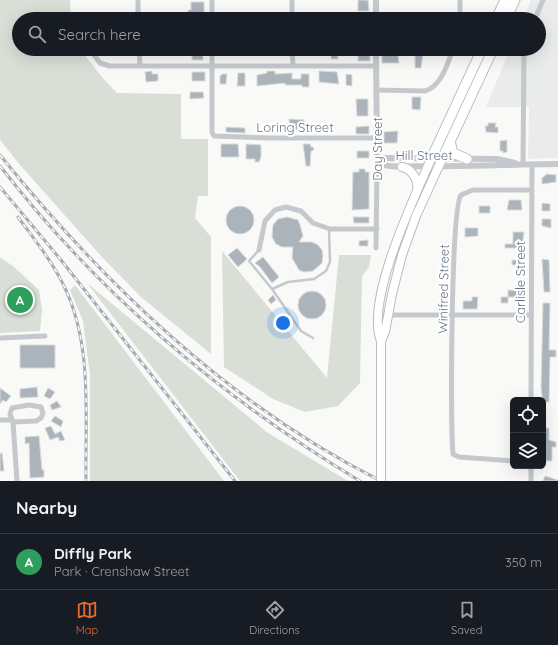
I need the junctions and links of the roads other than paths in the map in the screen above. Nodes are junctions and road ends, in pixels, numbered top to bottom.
1 (138, 0) edge
2 (212, 0) edge
3 (292, 0) edge
4 (376, 0) edge
5 (460, 0) edge
6 (505, 0) edge
7 (515, 0) edge
8 (543, 0) edge
9 (138, 12) edge
10 (212, 12) edge
11 (292, 12) edge
12 (376, 12) edge
13 (460, 12) edge
14 (499, 12) edge
15 (509, 12) edge
16 (538, 12) edge
17 (94, 56) edge
18 (139, 56) edge
19 (212, 56) edge
20 (292, 56) edge
21 (376, 56) edge
22 (451, 56) edge
23 (479, 56) edge
24 (490, 56) edge
25 (524, 56) edge
26 (140, 66) junction
27 (212, 66) junction
28 (293, 66) junction
29 (376, 66) junction
30 (376, 90) junction
31 (377, 138) junction
32 (450, 141) junction
33 (466, 159) junction
34 (429, 162) junction
35 (377, 163) junction
36 (440, 163) junction
37 (523, 164) junction
38 (532, 164) junction
39 (558, 164) edge
40 (402, 166) junction
41 (532, 190) junction
42 (417, 191) junction
43 (329, 229) junction
44 (377, 229) junction
45 (376, 248) dead end
46 (259, 250) joint
47 (272, 289) junction
48 (388, 315) junction
49 (531, 315) junction
50 (453, 316) junction
51 (45, 336) dead end
52 (0, 338) edge
53 (313, 338) dead end
54 (381, 341) junction
55 (531, 397) edge
56 (0, 420) edge
57 (11, 421) junction
58 (510, 461) edge
59 (531, 469) edge
60 (17, 481) edge
61 (381, 481) edge
62 (531, 481) edge

1 - 9 street
2 - 10 street
3 - 11 street
4 - 12 street
5 - 13 street
6 - 14 highway
7 - 15 highway
8 - 16 street
17 - 26 street
18 - 26 street
19 - 27 street
20 - 28 street
21 - 29 street, Day Street
22 - 30 street
23 - 34 highway
24 - 32 highway
25 - 37 street
26 - 27 street
27 - 28 street
27 - 31 street, Loring Street
28 - 29 street
29 - 30 street, Day Street
30 - 31 street, Day Street
31 - 35 street, Day Street
32 - 33 highway
32 - 36 highway
33 - 36 street, Hill Street
33 - 37 street, Hill Street
34 - 35 street, Hill Street
34 - 36 street, Hill Street
34 - 40 street, Hill Street
34 - 42 main road
35 - 40 street, Hill Street
35 - 44 street, Day Street
36 - 37 street, Hill Street
36 - 48 main road
37 - 38 street, Hill Street
38 - 39 street, Hill Street
38 - 41 street, Carlisle Street
40 - 42 main road
41 - 49 street, Carlisle Street
41 - 50 street, Winifred Street
42 - 54 main road
43 - 44 street
43 - 46 street
43 - 47 lane
44 - 45 street, Day Street
46 - 47 lane
47 - 53 lane
48 - 50 street
48 - 54 main road
49 - 50 street
49 - 55 street, Carlisle Street
50 - 58 street, Winifred Street
51 - 52 street
54 - 61 main road, bridge
56 - 57 street
57 - 57 street
57 - 60 street
59 - 62 street

